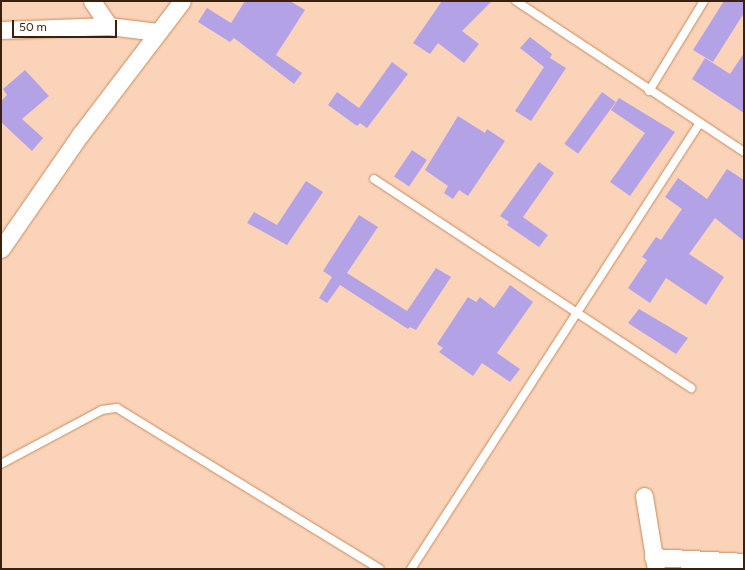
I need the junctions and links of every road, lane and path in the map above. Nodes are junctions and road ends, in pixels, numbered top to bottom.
1 (92, 1) edge
2 (182, 1) edge
3 (516, 1) edge
4 (704, 1) edge
5 (109, 26) junction
6 (1, 30) edge
7 (158, 32) junction
8 (649, 91) junction
9 (699, 124) junction
10 (744, 152) edge
11 (374, 179) dead end
12 (1, 249) edge
13 (578, 311) junction
14 (691, 388) dead end
15 (1, 464) edge
16 (644, 496) dead end
17 (744, 562) edge
18 (655, 563) edge
19 (380, 569) edge
20 (411, 569) edge

1 - 5 street
2 - 7 street
3 - 8 lane
4 - 8 lane
5 - 6 street
5 - 7 street
7 - 12 street
8 - 9 lane
9 - 10 lane
9 - 13 lane
11 - 13 lane
13 - 14 lane
13 - 20 lane
15 - 19 lane
16 - 18 street
17 - 18 street

